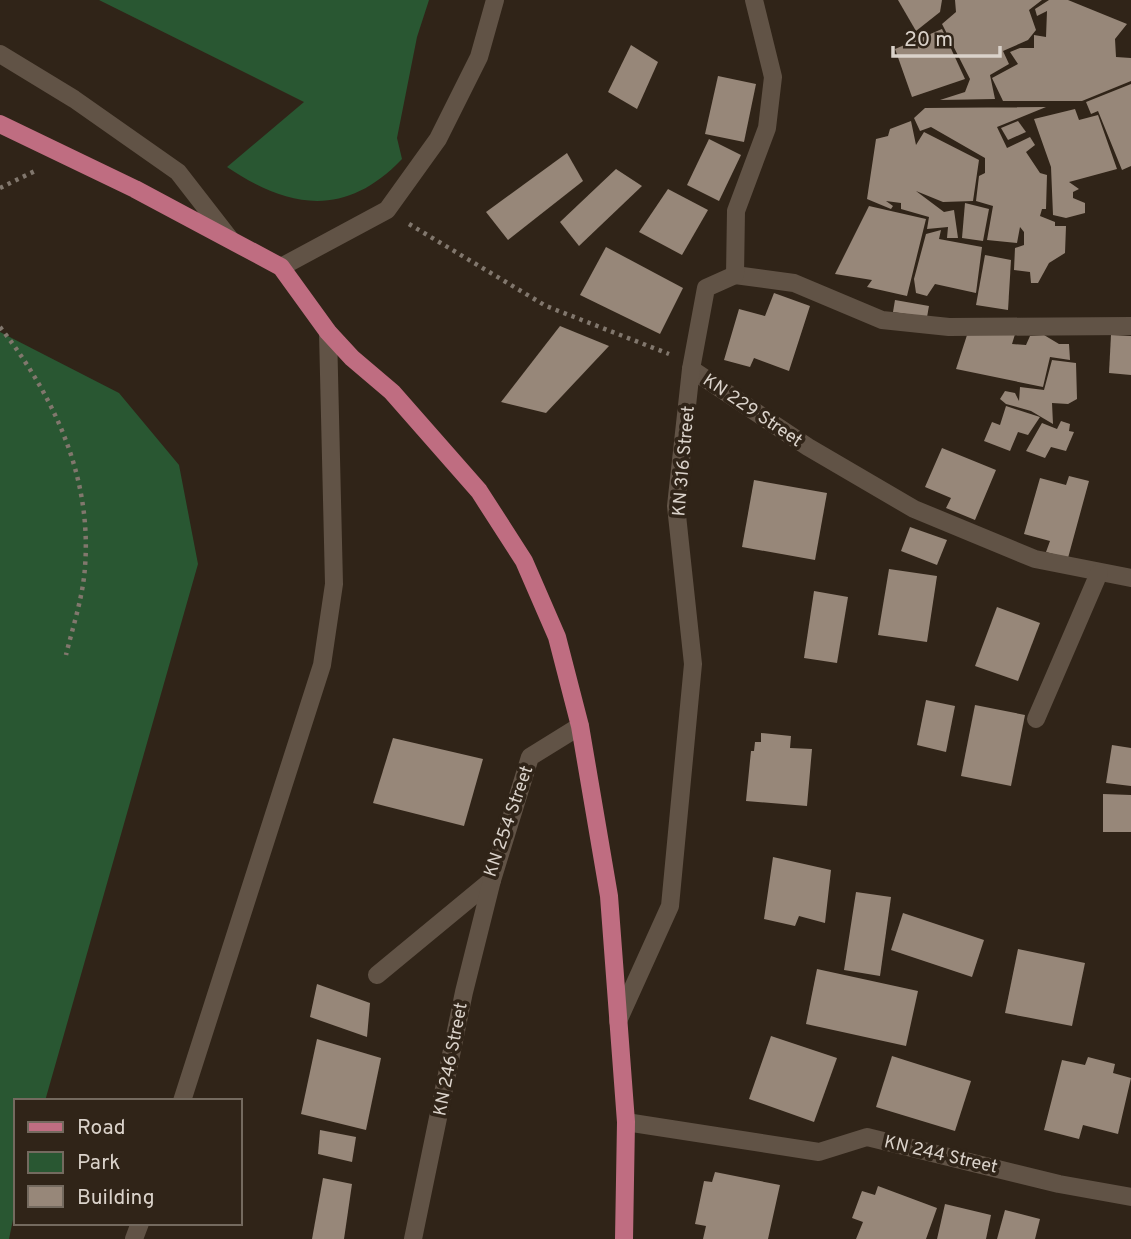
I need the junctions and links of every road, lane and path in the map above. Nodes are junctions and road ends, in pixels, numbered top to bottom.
1 (495, 0) edge
2 (754, 0) edge
3 (0, 54) edge
4 (0, 124) edge
5 (54, 149) junction
6 (0, 188) edge
7 (387, 211) junction
8 (230, 239) junction
9 (281, 267) junction
10 (735, 275) junction
11 (1131, 326) edge
12 (0, 327) edge
13 (328, 332) junction
14 (691, 369) junction
15 (1099, 573) junction
16 (1131, 578) edge
17 (66, 655) dead end
18 (1036, 719) dead end
19 (580, 726) junction
20 (492, 880) junction
21 (377, 975) dead end
22 (618, 1021) junction
23 (183, 1099) edge
24 (626, 1122) junction
25 (1131, 1197) edge
26 (413, 1239) edge
27 (624, 1239) edge

1 - 7 street
2 - 10 street
3 - 8 street
4 - 5 main road
5 - 6 path
5 - 8 main road
7 - 9 street
7 - 14 path, KN 229 Street
8 - 9 main road
9 - 13 main road
10 - 11 street
10 - 14 street, KN 316 Street
12 - 17 path
13 - 19 main road
13 - 23 street
14 - 15 street, KN 229 Street
14 - 22 street, KN 316 Street
15 - 16 street, KN 229 Street
15 - 18 street
19 - 20 street, KN 254 Street
19 - 22 main road
20 - 21 street, KN 254 Street
20 - 26 street, KN 246 Street
22 - 24 main road
24 - 25 street, KN 244 Street
24 - 27 main road

